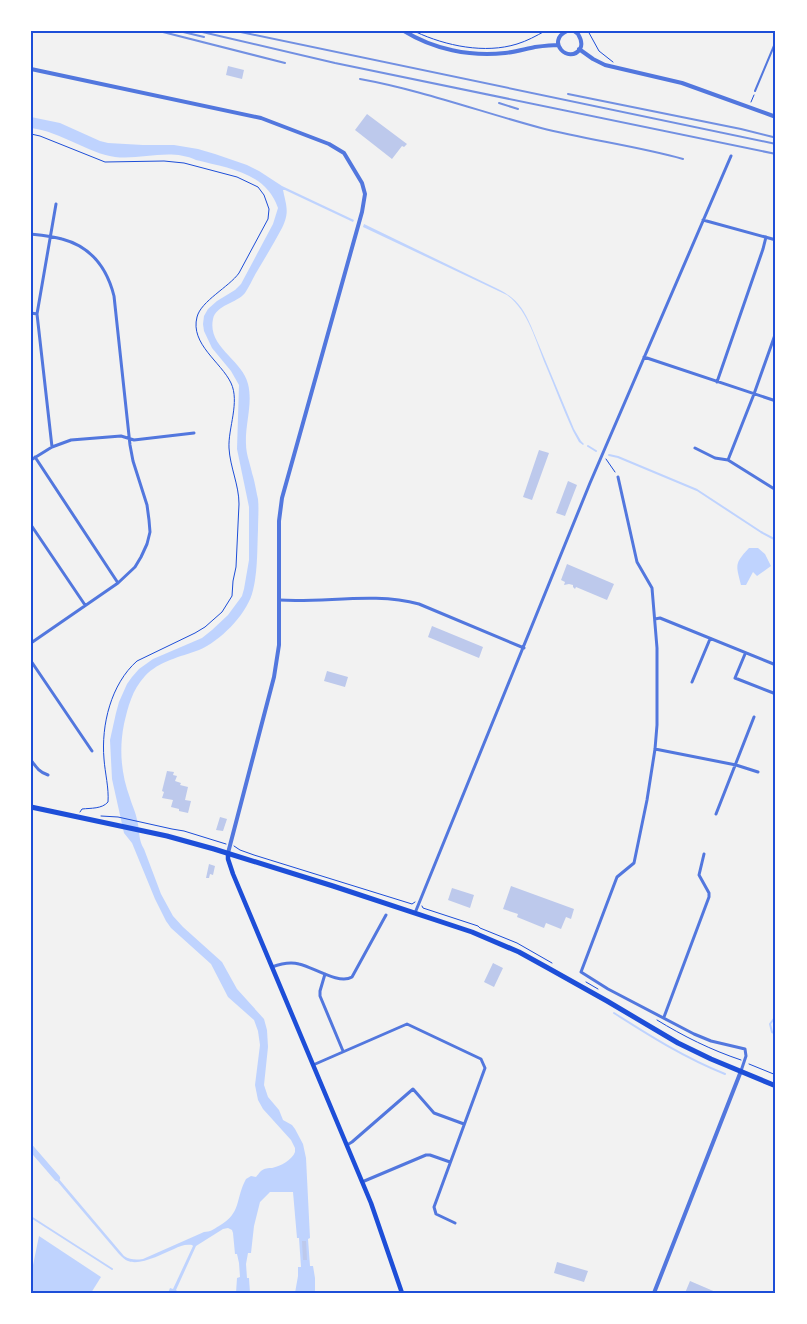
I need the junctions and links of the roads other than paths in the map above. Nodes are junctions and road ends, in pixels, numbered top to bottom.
1 (404, 31) edge
2 (567, 31) edge
3 (575, 31) edge
4 (776, 41) edge
5 (558, 45) junction
6 (580, 49) junction
7 (31, 69) edge
8 (755, 92) road end
9 (776, 117) edge
10 (731, 156) dead end
11 (56, 204) dead end
12 (704, 220) junction
13 (31, 234) edge
14 (50, 237) junction
15 (766, 237) junction
16 (776, 240) edge
17 (31, 312) edge
18 (37, 314) junction
19 (776, 332) edge
20 (644, 357) junction
21 (717, 382) junction
22 (754, 394) junction
23 (776, 401) edge
24 (194, 433) dead end
25 (129, 438) junction
26 (52, 447) junction
27 (695, 448) dead end
28 (35, 457) junction
29 (31, 460) edge
30 (728, 460) junction
31 (618, 478) road end
32 (776, 490) edge
33 (31, 524) edge
34 (118, 583) junction
35 (279, 600) junction
36 (85, 605) junction
37 (655, 619) junction
38 (710, 639) junction
39 (31, 643) edge
40 (524, 648) junction
41 (745, 654) junction
42 (31, 661) edge
43 (776, 666) edge
44 (692, 682) dead end
45 (776, 694) edge
46 (754, 717) dead end
47 (655, 749) junction
48 (92, 751) dead end
49 (31, 760) edge
50 (736, 765) junction
51 (758, 772) dead end
52 (48, 775) dead end
53 (31, 807) edge
54 (716, 814) dead end
55 (228, 853) junction
56 (704, 854) dead end
57 (415, 913) junction
58 (386, 916) dead end
59 (272, 967) junction
60 (325, 974) junction
61 (664, 1017) junction
62 (343, 1051) junction
63 (313, 1065) junction
64 (741, 1071) junction
65 (776, 1086) edge
66 (464, 1124) junction
67 (347, 1145) junction
68 (450, 1162) junction
69 (362, 1182) junction
70 (455, 1223) dead end
71 (402, 1293) edge
72 (654, 1293) edge

1 - 5 street
2 - 5 street
3 - 6 street
4 - 8 lane
5 - 6 street
6 - 9 street
7 - 35 street
10 - 12 street
11 - 14 street
12 - 15 street
12 - 20 street
13 - 14 street
14 - 18 street
14 - 25 street
15 - 16 street
15 - 21 street
17 - 18 street
18 - 26 street
19 - 22 street
20 - 21 street
20 - 40 street
21 - 22 street
22 - 23 street
22 - 30 street
24 - 25 street
25 - 26 street
25 - 34 street
26 - 28 street
27 - 30 street
28 - 29 street
28 - 34 street
30 - 32 street
31 - 37 street
33 - 36 street
34 - 36 street
35 - 40 street
35 - 55 street
36 - 39 street
37 - 38 street
37 - 47 street
38 - 41 street
38 - 44 street
40 - 57 street
41 - 43 street
41 - 45 street
42 - 48 street
46 - 50 street
47 - 50 street
47 - 61 street
49 - 52 street
50 - 51 street
50 - 54 street
53 - 55 main road
55 - 57 main road
55 - 59 main road
56 - 61 street
57 - 64 main road
58 - 60 street
59 - 60 street
59 - 63 main road
60 - 62 street
61 - 64 street
62 - 63 street
62 - 66 street
63 - 67 main road
64 - 65 main road
64 - 72 street
66 - 67 street
66 - 68 street
67 - 69 main road
68 - 69 street
68 - 70 street
69 - 71 main road

